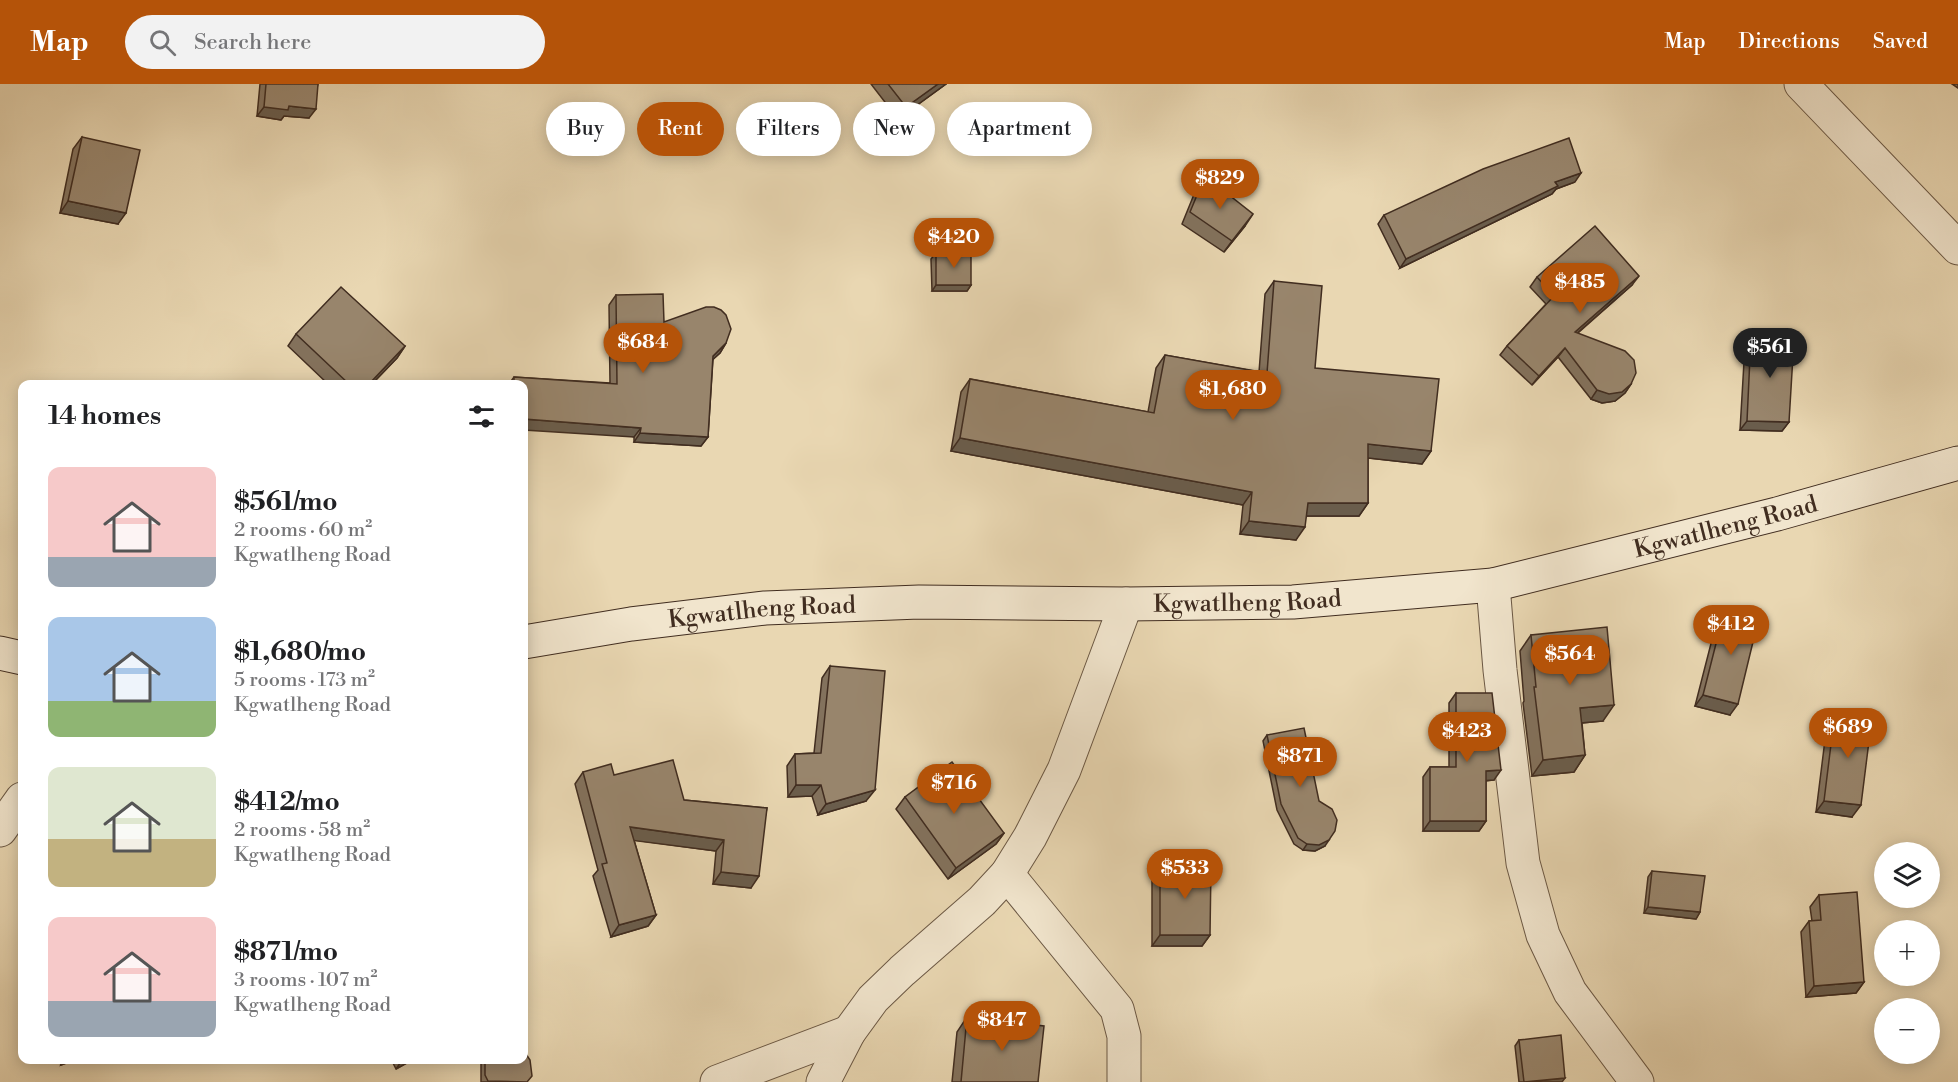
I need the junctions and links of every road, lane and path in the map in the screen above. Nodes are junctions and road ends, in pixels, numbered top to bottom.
1 (1801, 84) edge
2 (1958, 248) edge
3 (1958, 463) edge
4 (1493, 585) junction
5 (1126, 604) junction
6 (528, 641) edge
7 (0, 653) edge
8 (18, 657) edge
9 (18, 805) edge
10 (0, 830) edge
11 (1007, 874) junction
12 (849, 1032) junction
13 (717, 1082) edge
14 (823, 1082) edge
15 (1124, 1082) edge
16 (1637, 1082) edge

1 - 2 street
3 - 4 street, Kgwatlheng Road
4 - 5 street, Kgwatlheng Road
4 - 16 street
5 - 6 street, Kgwatlheng Road
5 - 11 street
7 - 8 street
9 - 10 street
11 - 12 street
11 - 15 street
12 - 13 street
12 - 14 street

